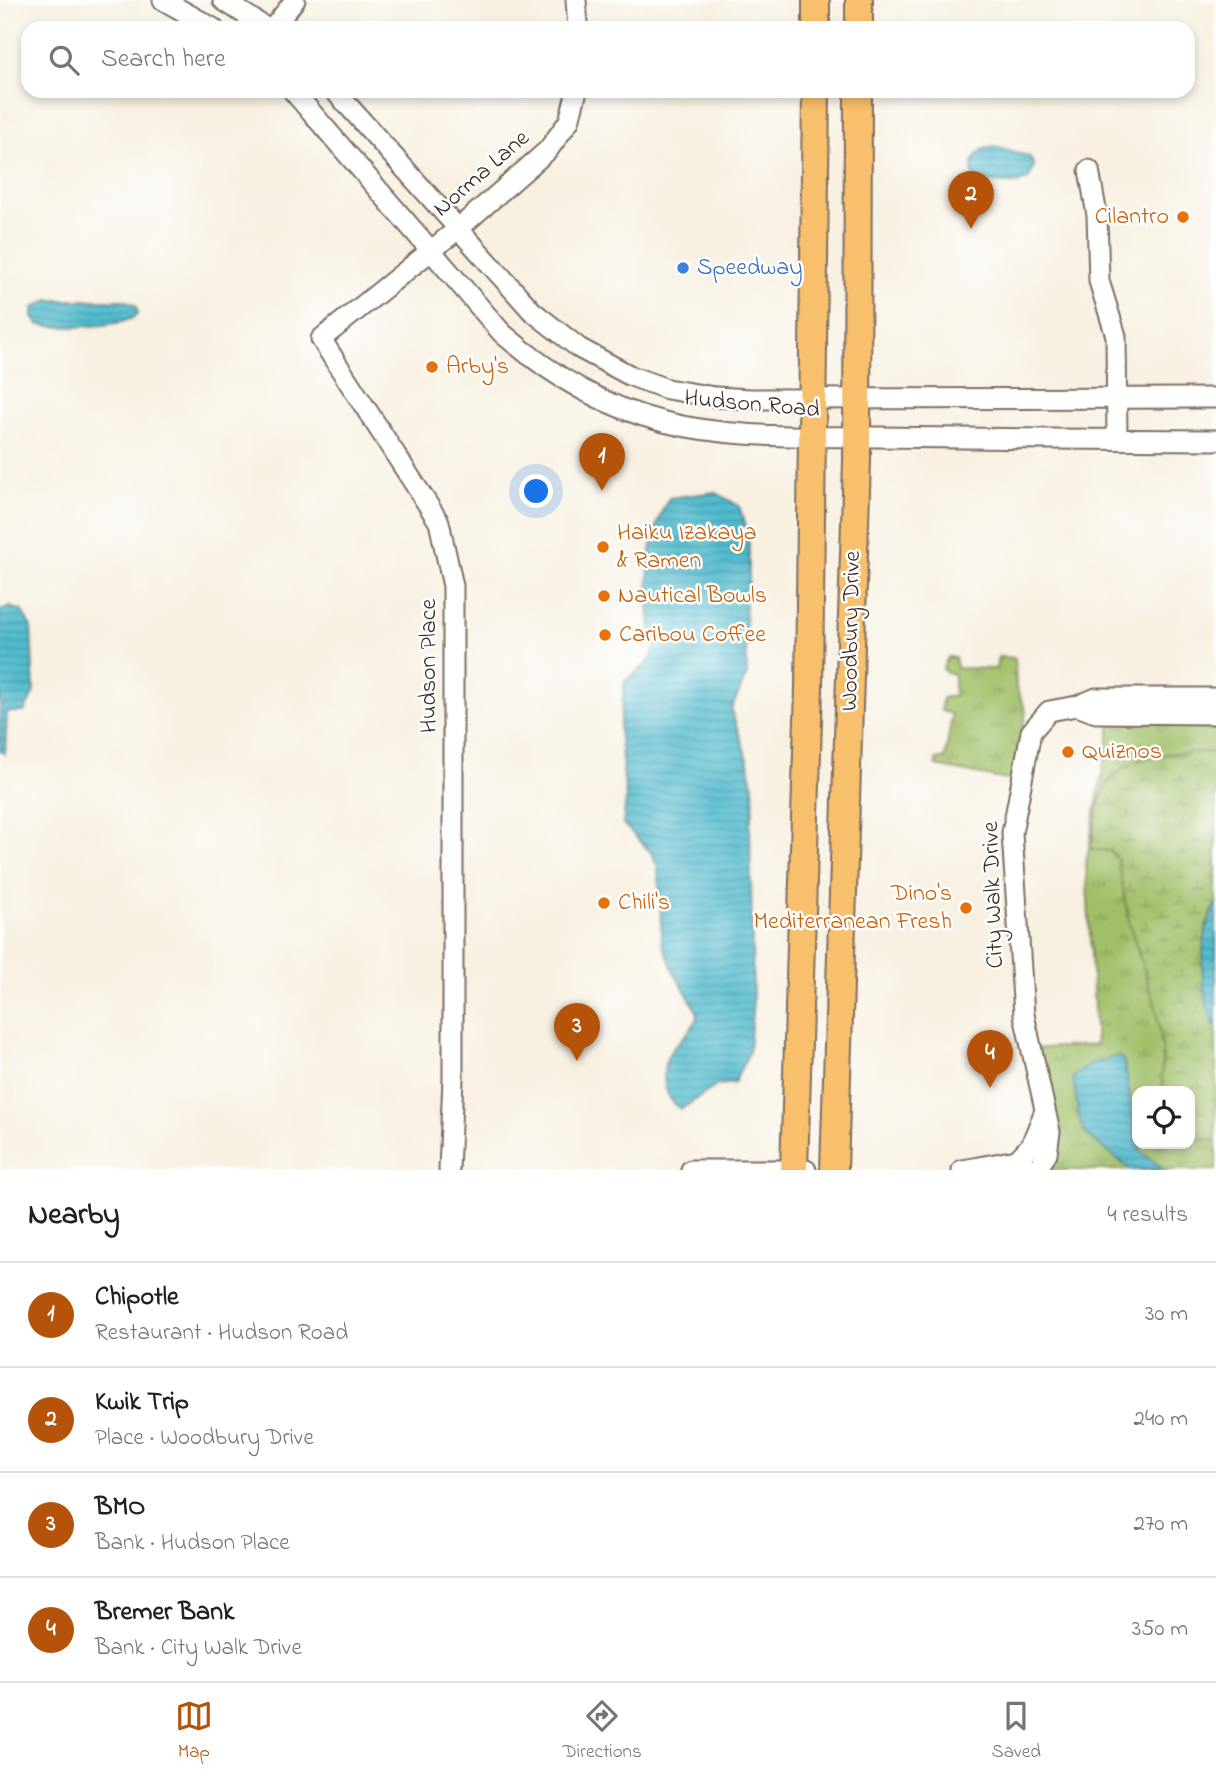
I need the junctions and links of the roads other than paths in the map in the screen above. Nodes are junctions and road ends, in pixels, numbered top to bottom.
1 (163, 0) edge
2 (223, 0) edge
3 (295, 0) edge
4 (576, 0) edge
5 (816, 0) edge
6 (859, 0) edge
7 (200, 21) edge
8 (254, 21) edge
9 (278, 21) edge
10 (578, 21) edge
11 (816, 21) edge
12 (859, 21) edge
13 (300, 98) edge
14 (341, 98) edge
15 (575, 98) edge
16 (816, 98) edge
17 (858, 98) edge
18 (1089, 170) dead end
19 (458, 229) junction
20 (430, 251) junction
21 (1117, 398) junction
22 (1216, 398) edge
23 (813, 399) junction
24 (858, 399) junction
25 (813, 436) junction
26 (857, 437) junction
27 (1117, 439) junction
28 (1216, 440) edge
29 (1216, 698) edge
30 (1077, 706) junction
31 (1216, 714) edge
32 (1029, 1167) edge
33 (449, 1170) edge
34 (691, 1170) edge
35 (794, 1170) edge
36 (807, 1170) edge
37 (834, 1170) edge
38 (962, 1170) edge

1 - 7 street
2 - 8 street
3 - 9 street
4 - 10 street
5 - 11 main road
6 - 12 main road
13 - 20 street, Hudson Road
14 - 19 street, Hudson Road
15 - 19 street, Norma Lane
16 - 23 main road, Woodbury Drive
17 - 24 main road, Woodbury Drive
18 - 21 street
19 - 20 street, Norma Lane
19 - 23 street, Hudson Road
20 - 25 street, Hudson Road
20 - 33 street, Hudson Place
21 - 22 street, Hudson Road
21 - 24 street, Hudson Road
21 - 27 street
23 - 24 street, Hudson Road
23 - 25 main road, Woodbury Drive
24 - 26 main road, Woodbury Drive
25 - 26 street, Hudson Road
25 - 35 main road, Woodbury Drive
26 - 27 street, Hudson Road
26 - 37 main road, Woodbury Drive
27 - 28 street, Hudson Road
29 - 30 street, City Walk Drive
30 - 31 street, City Walk Drive
30 - 32 street, City Walk Drive
32 - 38 street
34 - 35 street
35 - 36 street

